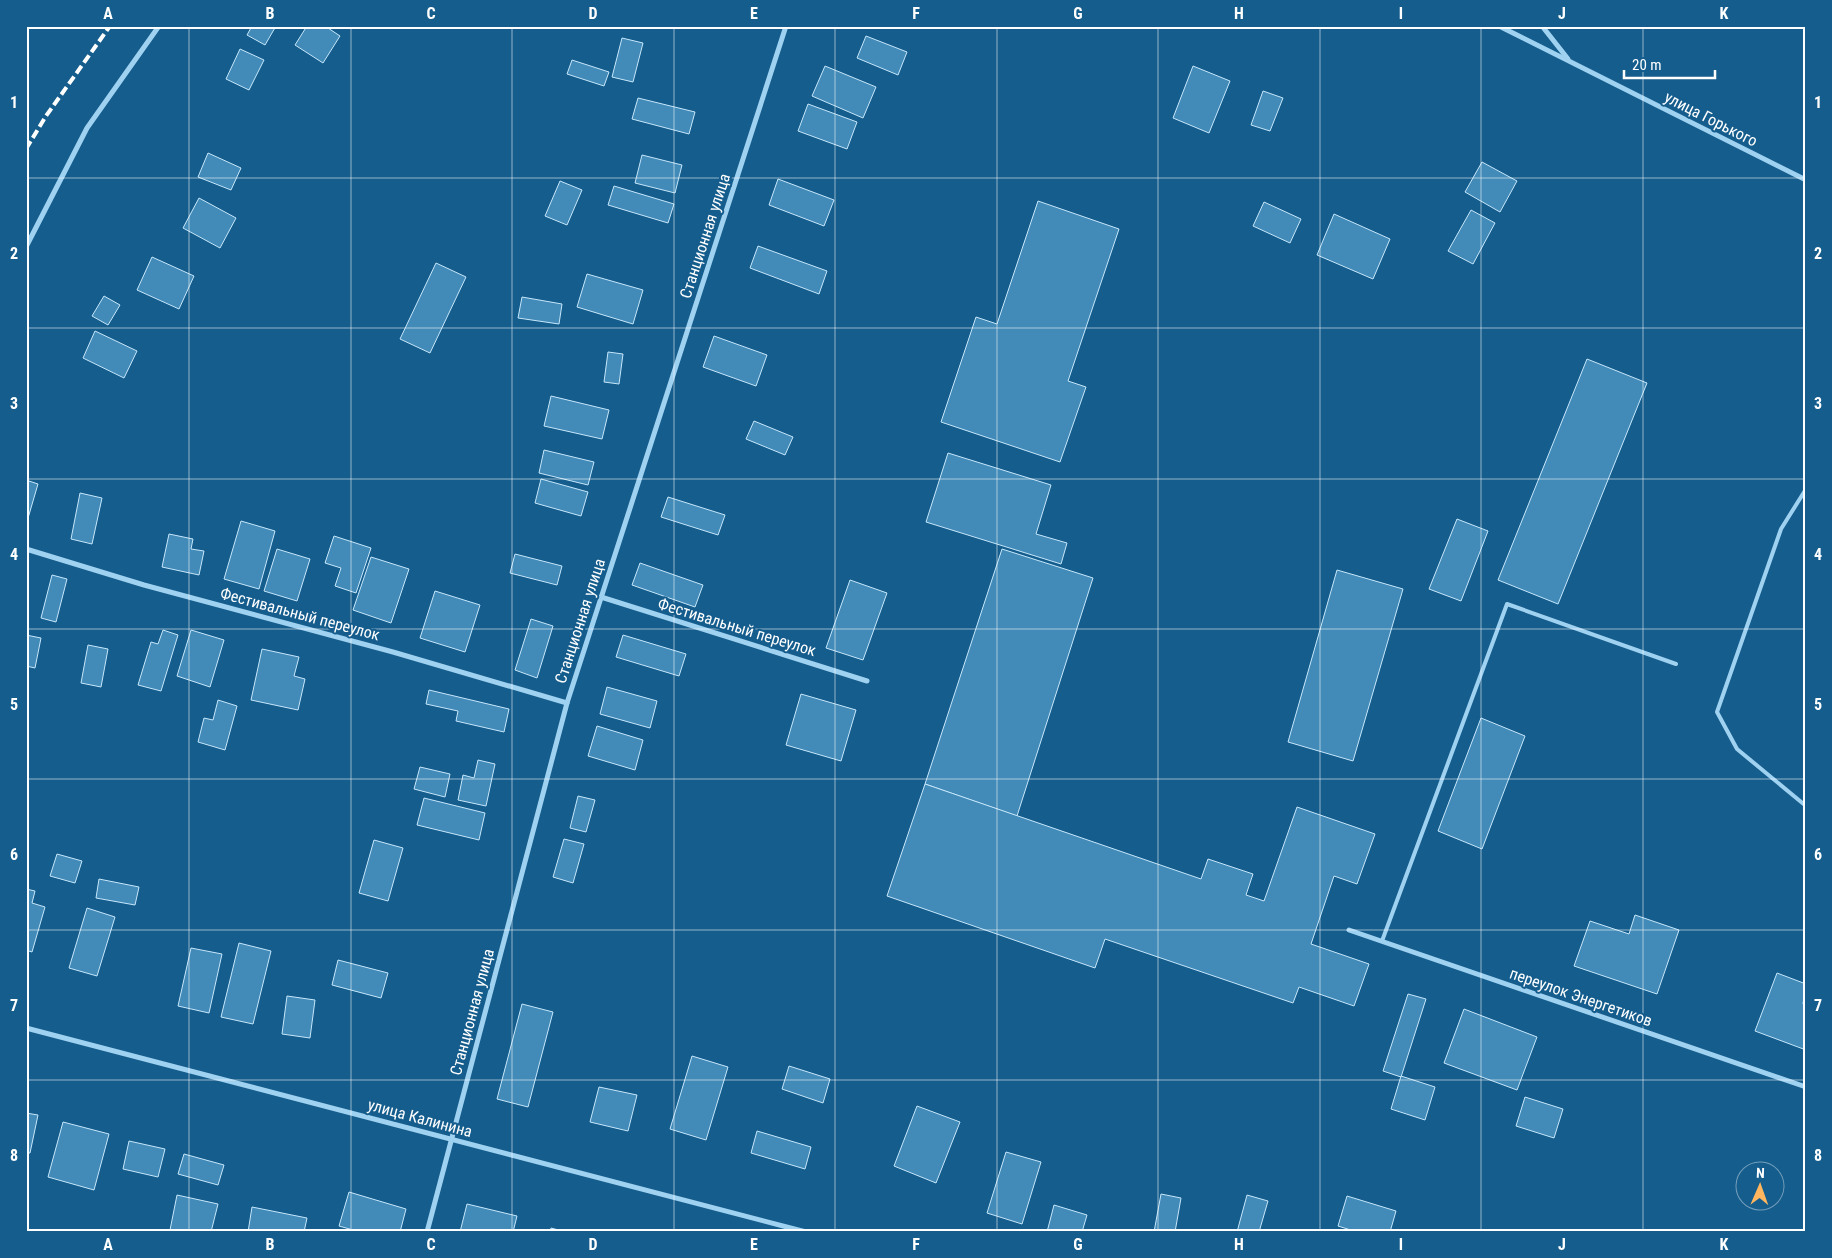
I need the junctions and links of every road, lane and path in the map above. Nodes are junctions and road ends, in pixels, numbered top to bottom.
1 (159, 26) edge
2 (786, 26) edge
3 (1499, 26) edge
4 (1542, 26) edge
5 (1569, 61) junction
6 (1806, 180) edge
7 (26, 247) edge
8 (1806, 489) edge
9 (26, 549) edge
10 (601, 597) junction
11 (1676, 664) dead end
12 (867, 681) dead end
13 (566, 702) junction
14 (1806, 806) edge
15 (1348, 930) dead end
16 (1382, 941) junction
17 (26, 1028) edge
18 (1806, 1087) edge
19 (452, 1139) junction
20 (427, 1232) edge
21 (806, 1232) edge

1 - 7 street
2 - 10 street, Станционная улица
3 - 5 street, улица Горького
4 - 5 street
5 - 6 street, улица Горького
8 - 14 lane
9 - 13 street, Фестивальный переулок
10 - 12 street, Фестивальный переулок
10 - 13 street, Станционная улица
11 - 16 lane
13 - 19 street, Станционная улица
15 - 16 street, переулок Энергетиков
16 - 18 street, переулок Энергетиков
17 - 19 street, улица Калинина
19 - 20 street, Станционная улица
19 - 21 street, улица Калинина

